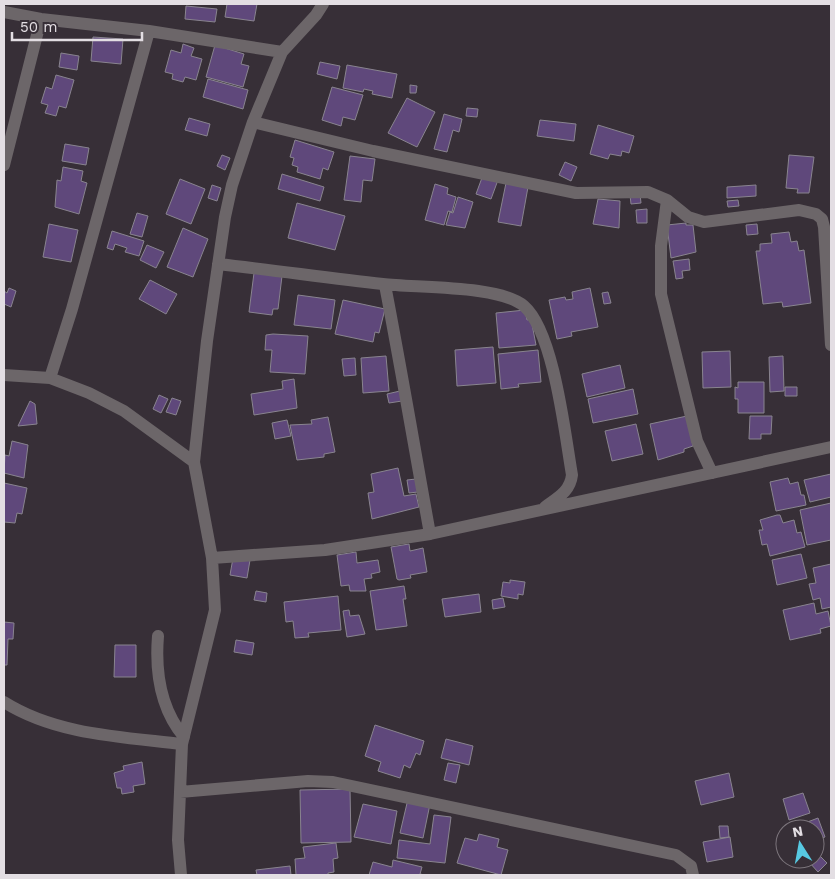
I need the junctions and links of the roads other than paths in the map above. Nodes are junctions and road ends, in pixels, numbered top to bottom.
1 (323, 4) edge
2 (4, 12) edge
3 (41, 19) junction
4 (149, 31) junction
5 (282, 52) junction
6 (253, 122) junction
7 (4, 165) edge
8 (667, 200) junction
9 (218, 264) junction
10 (386, 285) junction
11 (831, 346) edge
12 (4, 375) edge
13 (50, 378) junction
14 (831, 447) edge
15 (194, 462) junction
16 (712, 473) junction
17 (541, 510) junction
18 (430, 534) junction
19 (212, 558) junction
20 (158, 636) dead end
21 (4, 702) edge
22 (183, 741) junction
23 (180, 792) junction
24 (181, 875) edge
25 (693, 875) edge

1 - 5 street
2 - 3 street
3 - 4 street
3 - 7 street
4 - 5 street
4 - 13 street
5 - 6 street
6 - 8 street
6 - 9 street
8 - 11 street
8 - 16 street
9 - 10 street
9 - 15 street
10 - 17 street
10 - 18 street
12 - 13 street
13 - 15 street
14 - 16 street
15 - 19 street
16 - 17 street
17 - 18 street
18 - 19 street
19 - 22 street
20 - 22 street
21 - 22 street
22 - 23 street
23 - 24 street
23 - 25 street

